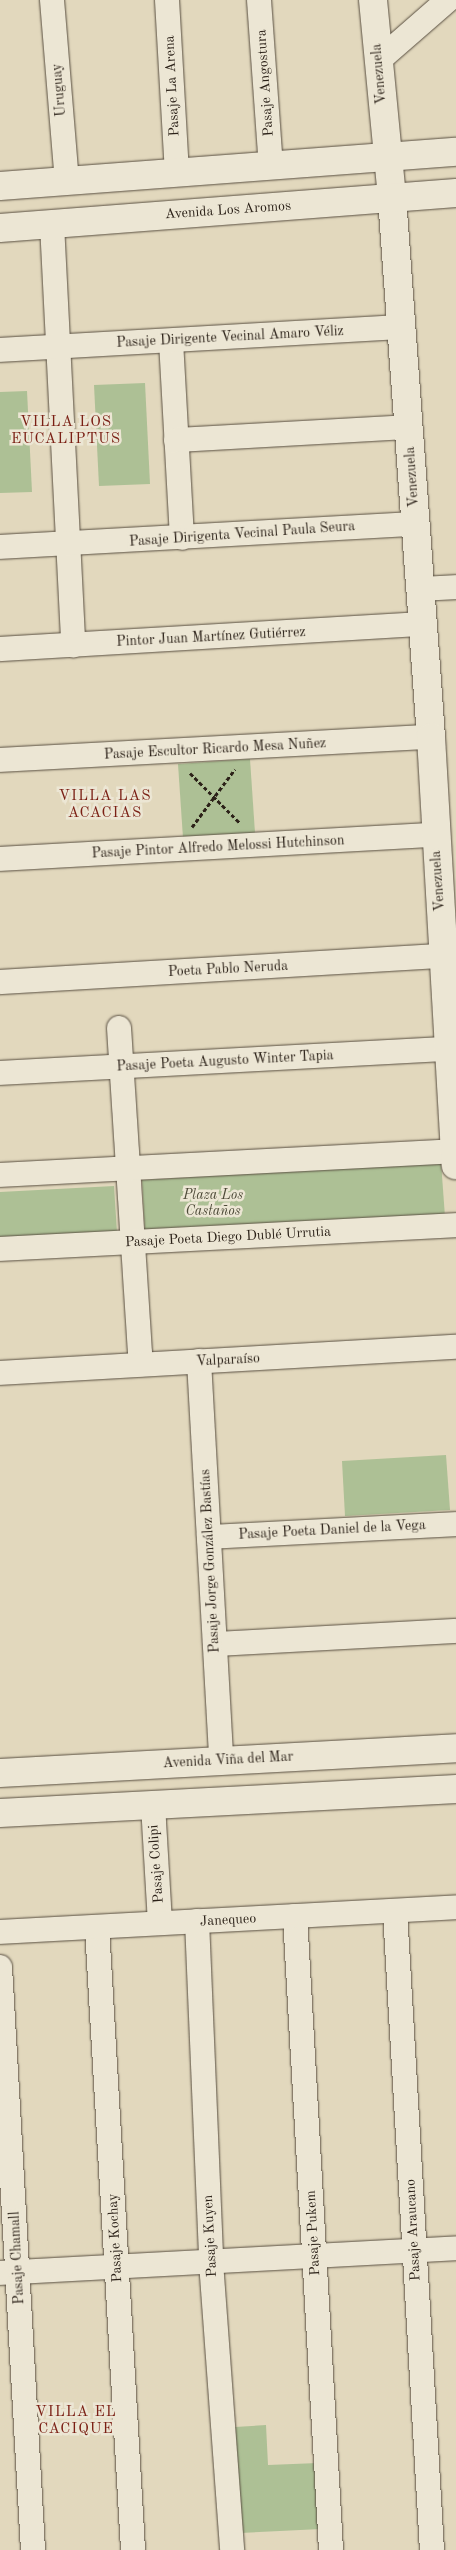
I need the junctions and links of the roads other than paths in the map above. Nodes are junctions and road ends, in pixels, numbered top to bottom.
1 (52, 0) edge
2 (167, 0) edge
3 (259, 0) edge
4 (374, 0) edge
5 (448, 0) edge
6 (378, 61) junction
7 (453, 150) edge
8 (386, 157) junction
9 (271, 166) junction
10 (177, 173) junction
11 (67, 181) junction
12 (0, 186) edge
13 (456, 193) edge
14 (392, 198) junction
15 (52, 224) junction
16 (0, 228) edge
17 (401, 327) junction
18 (171, 340) junction
19 (58, 347) junction
20 (0, 350) edge
21 (408, 427) junction
22 (176, 440) junction
23 (415, 524) junction
24 (182, 538) junction
25 (68, 545) junction
26 (0, 547) edge
27 (456, 587) edge
28 (420, 589) junction
29 (423, 624) junction
30 (73, 645) junction
31 (0, 649) edge
32 (431, 737) junction
33 (0, 760) edge
34 (435, 835) junction
35 (0, 860) edge
36 (450, 955) edge
37 (0, 982) edge
38 (119, 1028) dead end
39 (450, 1049) junction
40 (122, 1067) junction
41 (0, 1073) edge
42 (456, 1158) edge
43 (128, 1168) junction
44 (0, 1175) edge
45 (456, 1225) edge
46 (133, 1242) junction
47 (0, 1250) edge
48 (456, 1347) edge
49 (199, 1361) junction
50 (141, 1364) junction
51 (0, 1373) edge
52 (456, 1524) edge
53 (209, 1537) junction
54 (456, 1631) edge
55 (215, 1644) junction
56 (456, 1748) edge
57 (221, 1760) junction
58 (0, 1774) edge
59 (456, 1788) edge
60 (153, 1805) junction
61 (0, 1813) edge
62 (456, 1907) edge
63 (395, 1911) junction
64 (295, 1916) junction
65 (197, 1921) junction
66 (160, 1923) junction
67 (97, 1926) junction
68 (0, 1932) edge
69 (0, 1966) edge
70 (456, 2248) edge
71 (415, 2250) junction
72 (314, 2256) junction
73 (211, 2262) junction
74 (116, 2267) junction
75 (9, 2273) edge
76 (33, 2550) edge
77 (133, 2550) edge
78 (232, 2550) edge
79 (331, 2550) edge
80 (432, 2550) edge

1 - 11 street, Uruguay
2 - 10 street, Pasaje La Arena
3 - 9 street, Pasaje Angostura
4 - 6 street, Venezuela
5 - 6 street
6 - 8 street, Venezuela
7 - 8 street
8 - 9 street
8 - 14 street, Venezuela
9 - 10 street
10 - 11 street
11 - 12 street
13 - 14 street, Avenida Los Aromos
14 - 15 street, Avenida Los Aromos
14 - 17 street, Venezuela
15 - 16 street, Avenida Los Aromos
15 - 19 street
17 - 18 street, Pasaje Dirigente Vecinal Amaro Véliz
17 - 21 street, Venezuela
18 - 19 street, Pasaje Dirigente Vecinal Amaro Véliz
18 - 22 street
19 - 20 street, Pasaje Dirigente Vecinal Amaro Véliz
19 - 25 street
21 - 22 street
21 - 23 street, Venezuela
22 - 24 street
23 - 24 street, Pasaje Dirigenta Vecinal Paula Seura
23 - 28 street, Venezuela
24 - 25 street, Pasaje Dirigenta Vecinal Paula Seura
25 - 26 street, Pasaje Dirigenta Vecinal Paula Seura
25 - 30 street
27 - 28 street
28 - 29 street, Venezuela
29 - 30 street, Pintor Juan Martínez Gutiérrez
29 - 32 street, Venezuela
30 - 31 street, Pintor Juan Martínez Gutiérrez
32 - 33 street, Pasaje Escultor Ricardo Mesa Nuñez
32 - 34 street, Venezuela
34 - 35 street, Pasaje Pintor Alfredo Melossi Hutchinson
34 - 36 street, Venezuela
36 - 37 street, Poeta Pablo Neruda
36 - 39 street, Venezuela
38 - 40 street
39 - 40 street, Pasaje Poeta Augusto Winter Tapia
39 - 42 street, Venezuela
40 - 41 street, Pasaje Poeta Augusto Winter Tapia
40 - 43 street
42 - 43 street
43 - 44 street
43 - 46 street
45 - 46 street, Pasaje Poeta Diego Dublé Urrutia
46 - 47 street, Pasaje Poeta Diego Dublé Urrutia
46 - 50 street
48 - 49 street, Valparaíso
49 - 50 street, Valparaíso
49 - 53 street, Pasaje Jorge González Bastías
50 - 51 street, Valparaíso
52 - 53 street, Pasaje Poeta Daniel de la Vega
53 - 55 street, Pasaje Jorge González Bastías
54 - 55 street
55 - 57 street, Pasaje Jorge González Bastías
56 - 57 street, Avenida Viña del Mar
57 - 58 street, Avenida Viña del Mar
59 - 60 street
60 - 61 street
60 - 66 street, Pasaje Colipi
62 - 63 street, Janequeo
63 - 64 street, Janequeo
63 - 71 street, Pasaje Araucano
64 - 65 street, Janequeo
64 - 72 street, Pasaje Pukem
65 - 66 street, Janequeo
65 - 73 street, Pasaje Kuyen
66 - 67 street, Janequeo
67 - 68 street, Janequeo
67 - 74 street, Pasaje Kochay
69 - 75 street, Pasaje Chamall
70 - 71 street
71 - 72 street
71 - 80 street, Pasaje Araucano
72 - 73 street
72 - 79 street, Pasaje Pukem
73 - 74 street
73 - 78 street, Pasaje Kuyen
74 - 75 street
74 - 77 street, Pasaje Kochay
75 - 76 street, Pasaje Chamall

